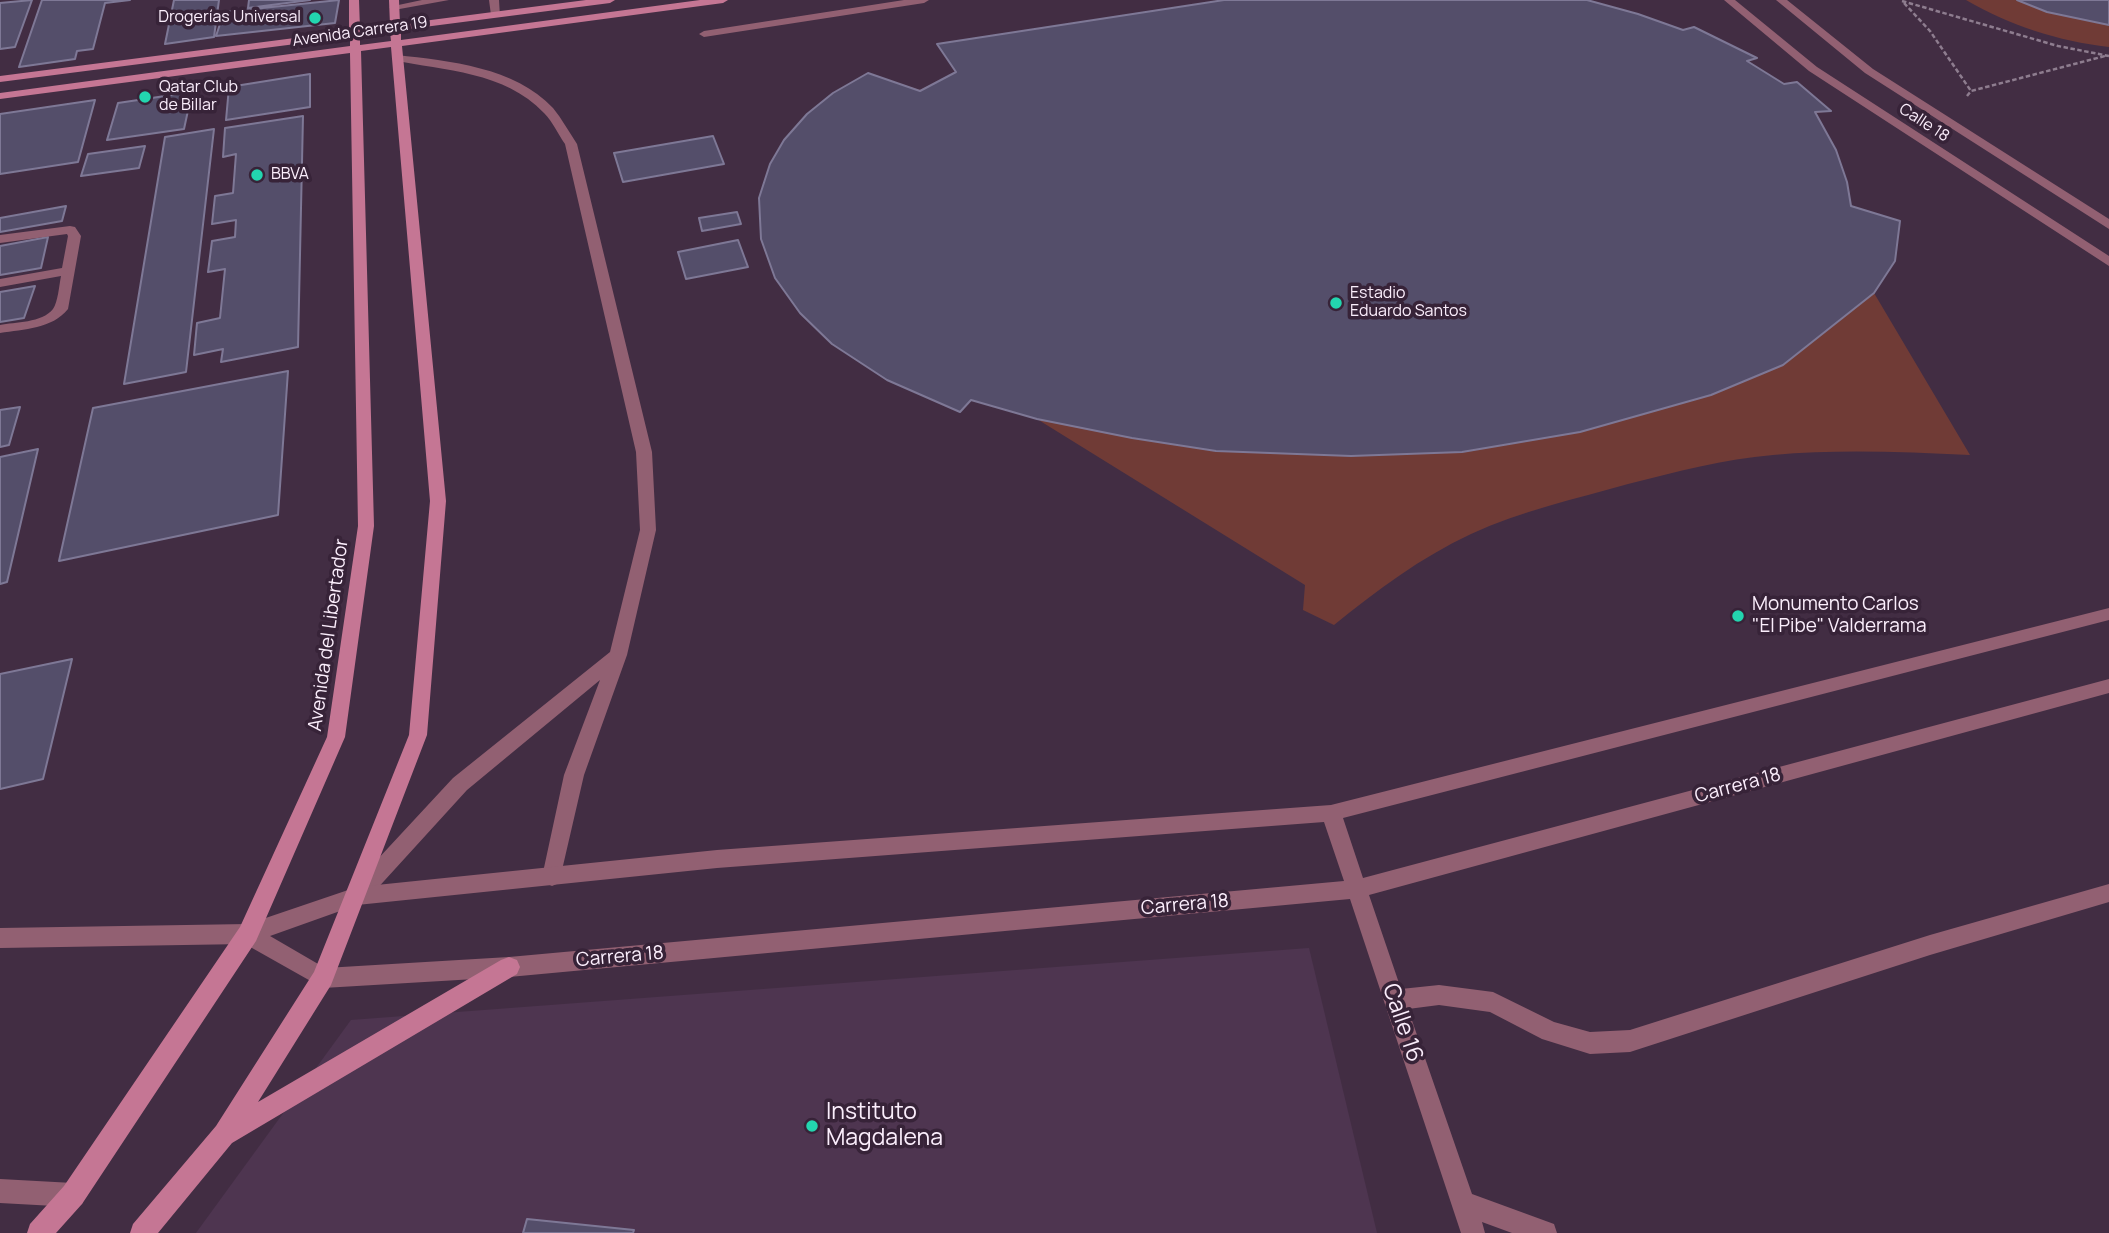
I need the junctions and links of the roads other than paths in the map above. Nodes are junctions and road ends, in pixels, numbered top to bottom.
1 (354, 0) edge
2 (444, 0) edge
3 (494, 0) edge
4 (610, 0) edge
5 (723, 0) edge
6 (923, 0) edge
7 (1729, 0) edge
8 (1781, 0) edge
9 (394, 4) edge
10 (496, 15) junction
11 (704, 34) dead end
12 (353, 41) junction
13 (396, 43) junction
14 (0, 79) edge
15 (0, 96) edge
16 (2109, 225) edge
17 (0, 239) edge
18 (2109, 262) edge
19 (69, 271) junction
20 (0, 284) edge
21 (0, 329) edge
22 (2109, 614) edge
23 (618, 655) junction
24 (2109, 685) edge
25 (1331, 813) junction
26 (552, 877) junction
27 (1356, 889) junction
28 (2109, 893) edge
29 (357, 896) junction
30 (248, 934) junction
31 (0, 938) edge
32 (509, 967) junction
33 (323, 978) junction
34 (1394, 1000) junction
35 (224, 1134) junction
36 (0, 1191) edge
37 (73, 1195) junction
38 (1464, 1203) junction
39 (38, 1233) edge
40 (142, 1233) edge
41 (1473, 1233) edge
42 (1545, 1233) edge

1 - 12 main road, Avenida del Libertador
2 - 9 street
3 - 10 street
4 - 10 main road, Avenida Carrera 19
5 - 13 main road, Avenida Carrera 19
6 - 11 street
7 - 18 street, Calle 18
8 - 16 street, Calle 18
9 - 13 main road
10 - 13 main road, Avenida Carrera 19
12 - 13 main road, Avenida Carrera 19
12 - 14 main road, Avenida Carrera 19
12 - 15 main road, Avenida Carrera 19
12 - 30 main road, Avenida del Libertador
13 - 23 street
13 - 29 main road
17 - 19 street
19 - 20 street
19 - 21 street
22 - 25 street
23 - 26 street
23 - 29 street
24 - 27 street, Carrera 18
25 - 26 street
25 - 27 street, Calle 16
26 - 29 street
27 - 32 street, Carrera 18
27 - 34 street, Calle 16
28 - 34 street
29 - 30 street
29 - 33 main road
30 - 31 street
30 - 33 street
30 - 37 main road, Avenida del Libertador
32 - 33 street, Carrera 18
32 - 35 main road
33 - 35 main road
34 - 38 street, Calle 16
35 - 40 main road
36 - 37 street
37 - 39 main road, Avenida del Libertador
38 - 41 street, Calle 16
38 - 42 street

